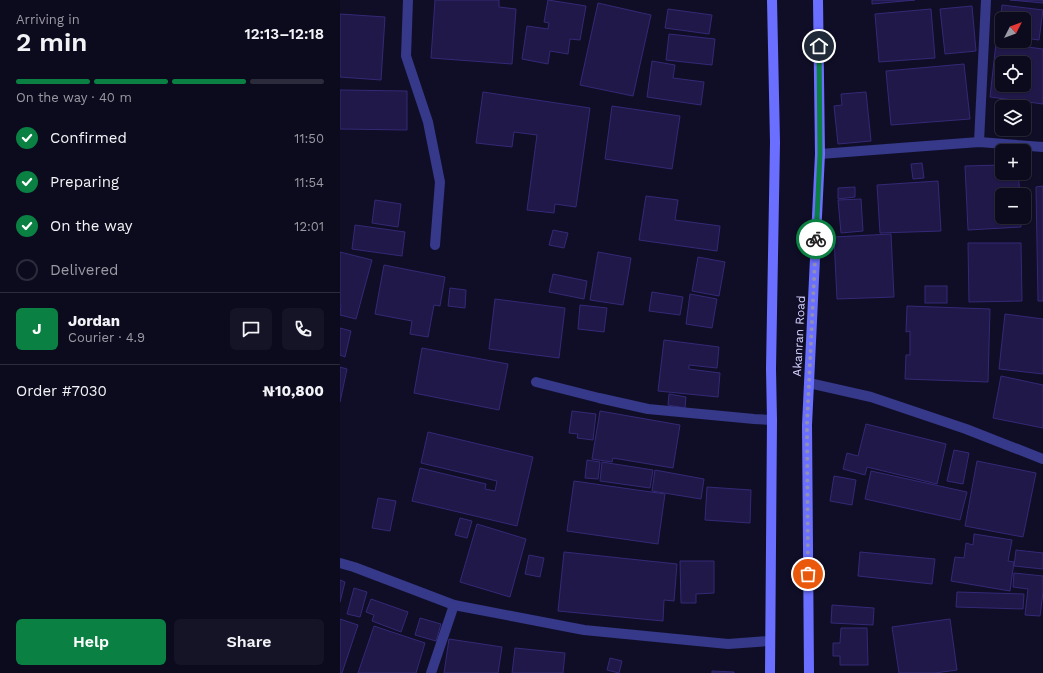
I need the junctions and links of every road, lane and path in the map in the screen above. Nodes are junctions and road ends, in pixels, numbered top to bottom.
1 (408, 0) edge
2 (772, 0) edge
3 (818, 0) edge
4 (986, 0) edge
5 (979, 142) junction
6 (1043, 147) edge
7 (820, 154) junction
8 (435, 244) dead end
9 (536, 382) dead end
10 (809, 383) junction
11 (772, 420) junction
12 (1043, 459) edge
13 (340, 563) edge
14 (454, 605) junction
15 (769, 641) junction
16 (431, 673) edge
17 (770, 673) edge
18 (809, 673) edge

1 - 8 street
2 - 11 main road
3 - 7 main road, Akanran Road
4 - 5 street
5 - 6 street
5 - 7 street
7 - 10 main road, Akanran Road
9 - 11 street
10 - 12 street
10 - 18 main road, Akanran Road
11 - 15 main road
13 - 14 street
14 - 15 street
14 - 16 street
15 - 17 main road

